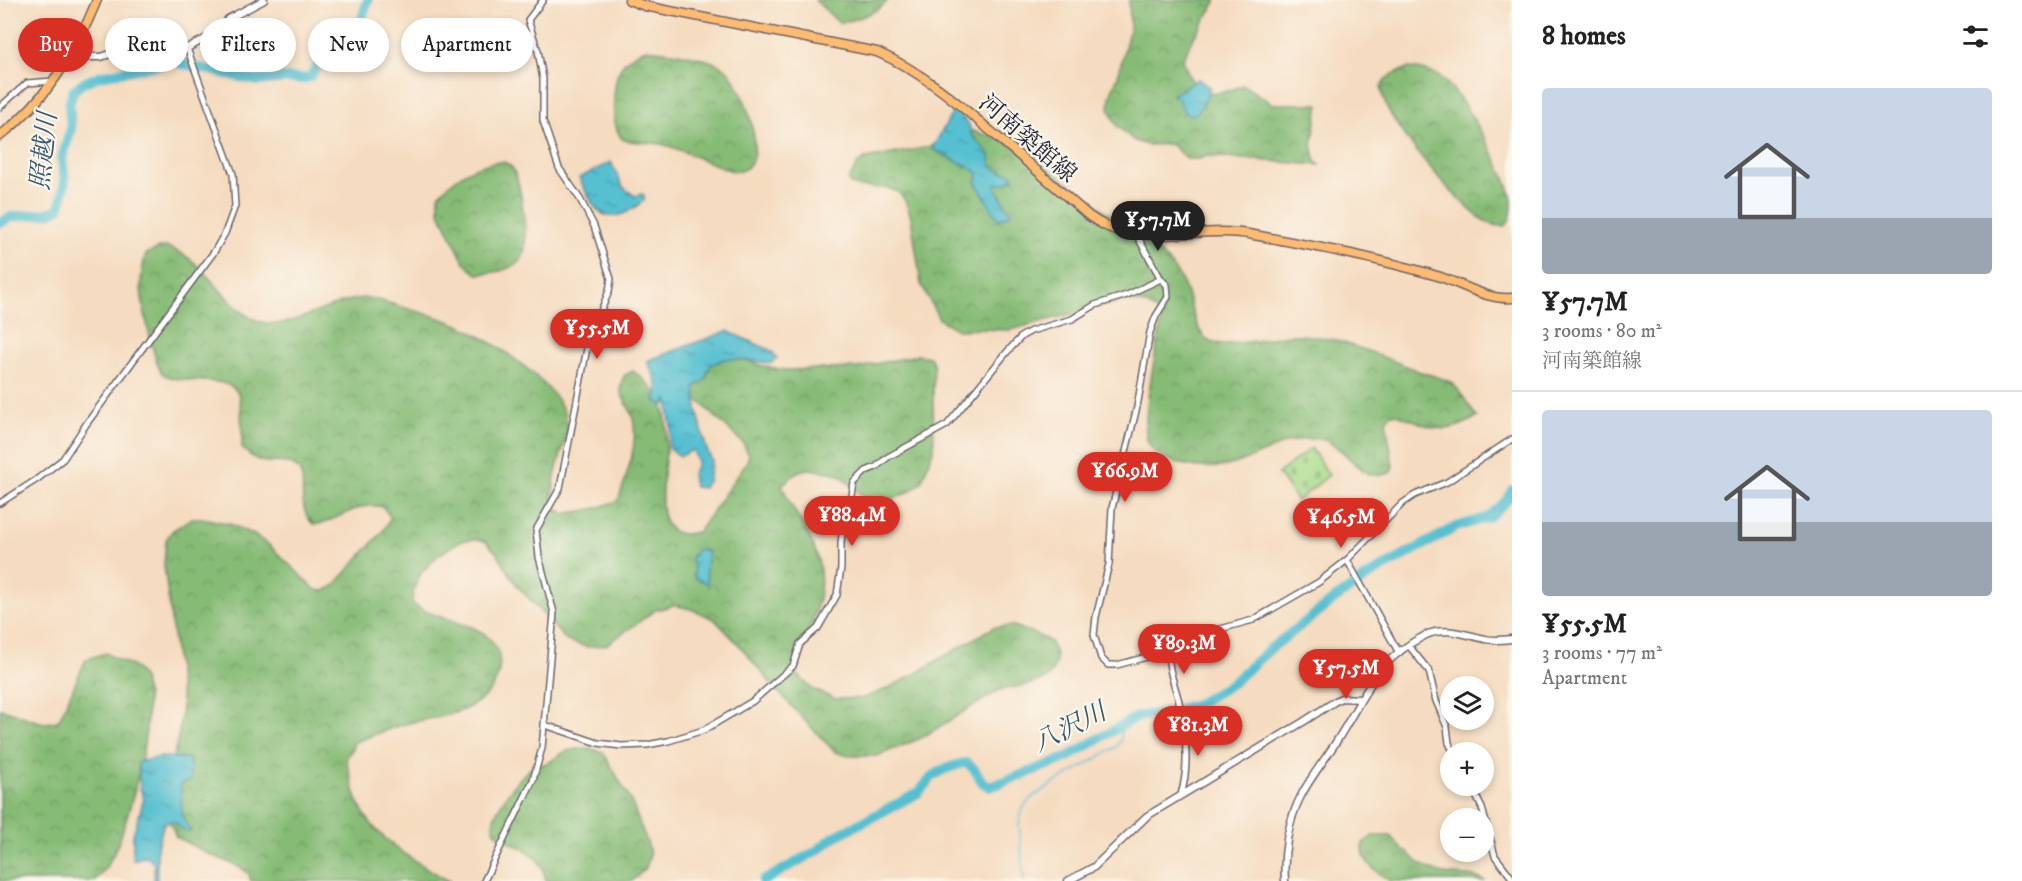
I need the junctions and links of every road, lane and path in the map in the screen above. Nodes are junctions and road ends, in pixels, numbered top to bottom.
1 (97, 0) edge
2 (264, 0) edge
3 (543, 0) edge
4 (629, 0) edge
5 (89, 18) edge
6 (188, 48) joint
7 (61, 72) edge
8 (55, 81) junction
9 (0, 105) edge
10 (0, 136) edge
11 (1136, 234) junction
12 (1161, 279) junction
13 (1512, 298) edge
14 (1512, 439) edge
15 (0, 503) edge
16 (1347, 560) junction
17 (1512, 639) edge
18 (1408, 646) junction
19 (1168, 651) junction
20 (1399, 653) junction
21 (1360, 699) junction
22 (545, 725) junction
23 (1450, 742) edge
24 (1181, 795) junction
25 (1476, 796) edge
26 (1512, 878) edge
27 (484, 881) edge
28 (1068, 881) edge
29 (1285, 881) edge

1 - 5 main road
2 - 6 street
3 - 22 street
4 - 11 main road, 河南築館線
6 - 15 street
7 - 8 main road
8 - 9 street
8 - 10 main road
11 - 12 street
11 - 13 main road, 河南築館線
12 - 19 street
12 - 22 street
14 - 16 street
16 - 19 street
16 - 20 street
17 - 18 street
18 - 20 street
18 - 23 street
19 - 24 street
20 - 21 street
21 - 24 street
21 - 29 street
22 - 27 street
24 - 28 street
25 - 26 street

